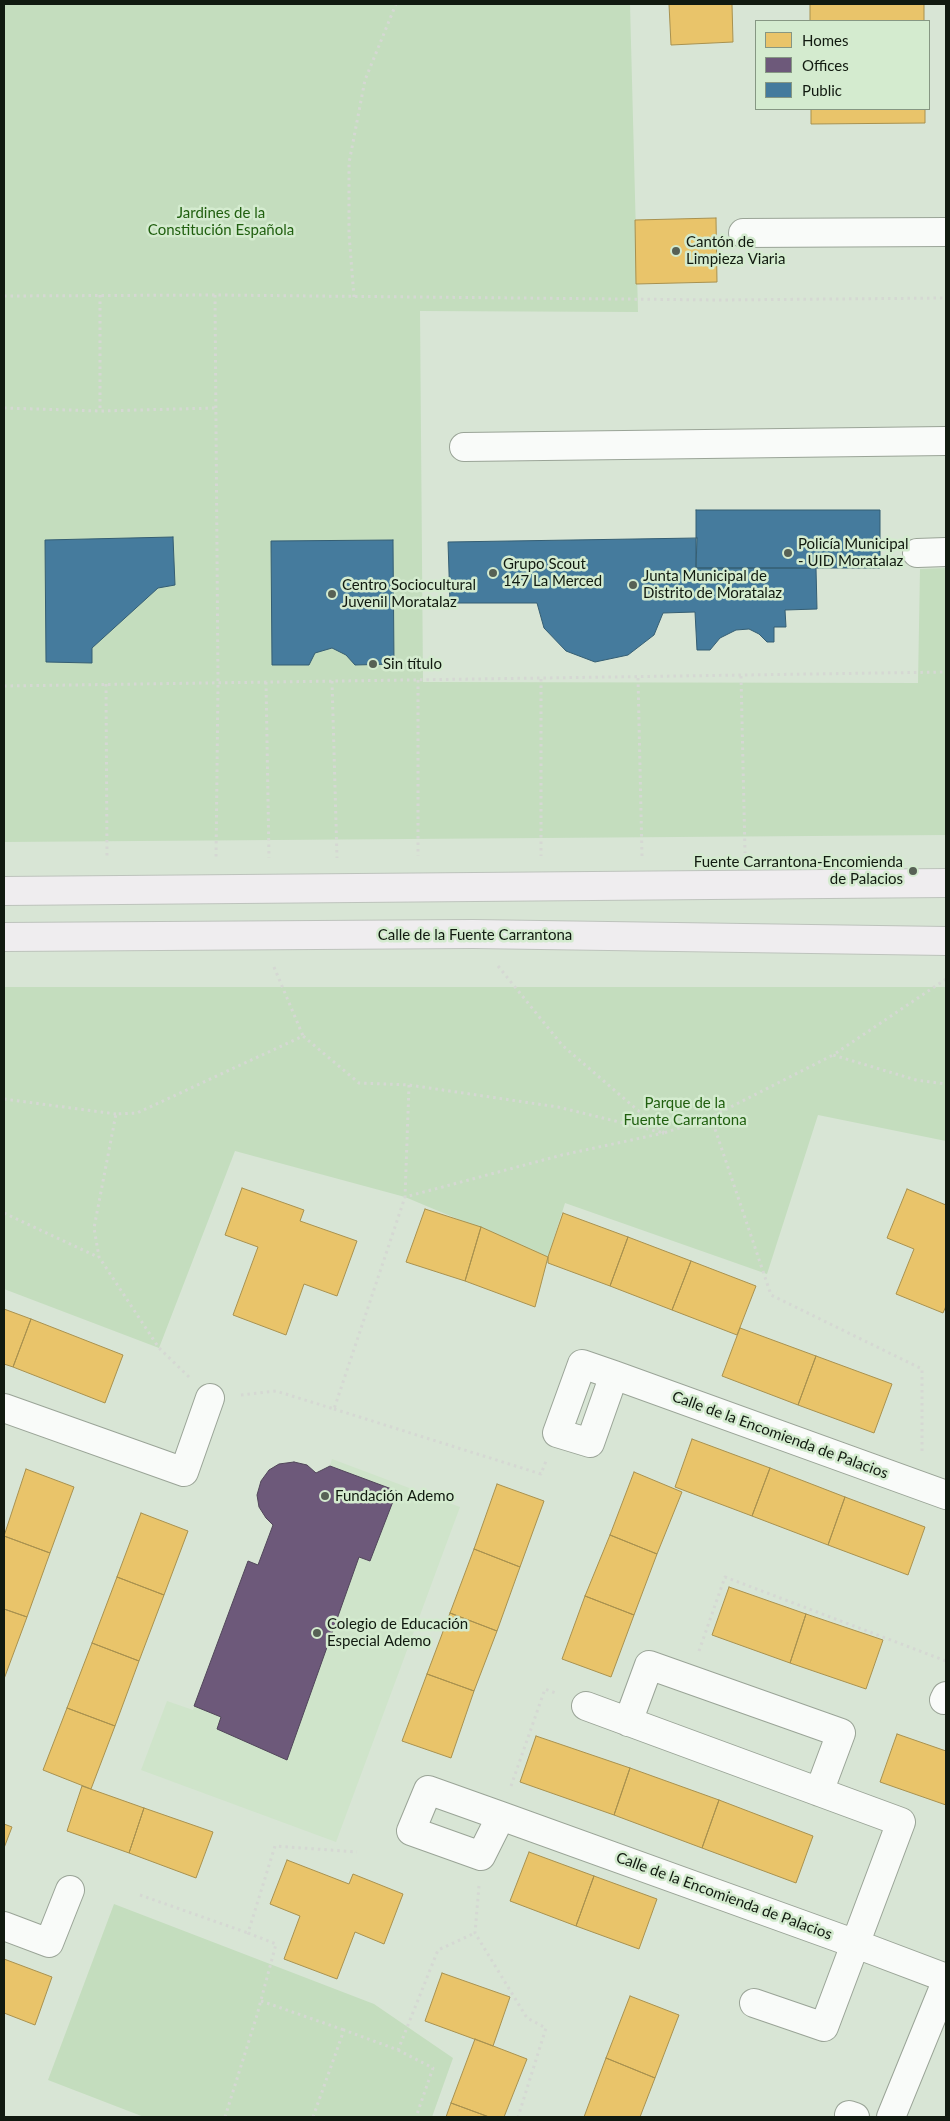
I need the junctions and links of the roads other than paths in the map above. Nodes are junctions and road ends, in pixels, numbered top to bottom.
1 (946, 232) edge
2 (743, 233) dead end
3 (946, 441) edge
4 (464, 447) dead end
5 (946, 552) edge
6 (917, 553) dead end
7 (946, 883) edge
8 (4, 891) edge
9 (4, 937) edge
10 (946, 941) edge
11 (210, 1398) road end
12 (4, 1408) edge
13 (557, 1432) road end
14 (946, 1496) edge
15 (586, 1706) road end
16 (628, 1722) junction
17 (819, 1792) junction
18 (501, 1816) junction
19 (70, 1890) dead end
20 (4, 1926) edge
21 (856, 1944) junction
22 (946, 1978) edge
23 (946, 1982) edge
24 (754, 2003) dead end
25 (891, 2117) edge

1 - 2 lane
3 - 4 lane
5 - 6 lane
7 - 8 main road
9 - 10 main road, Calle de la Fuente Carrantona
11 - 12 lane
13 - 14 lane, Calle de la Encomienda de Palacios
15 - 16 lane
16 - 17 lane
16 - 17 lane
17 - 21 lane
18 - 18 lane, Calle de la Encomienda de Palacios
18 - 21 lane, Calle de la Encomienda de Palacios
19 - 20 lane
21 - 22 lane, Calle de la Encomienda de Palacios
21 - 24 lane
23 - 25 lane

